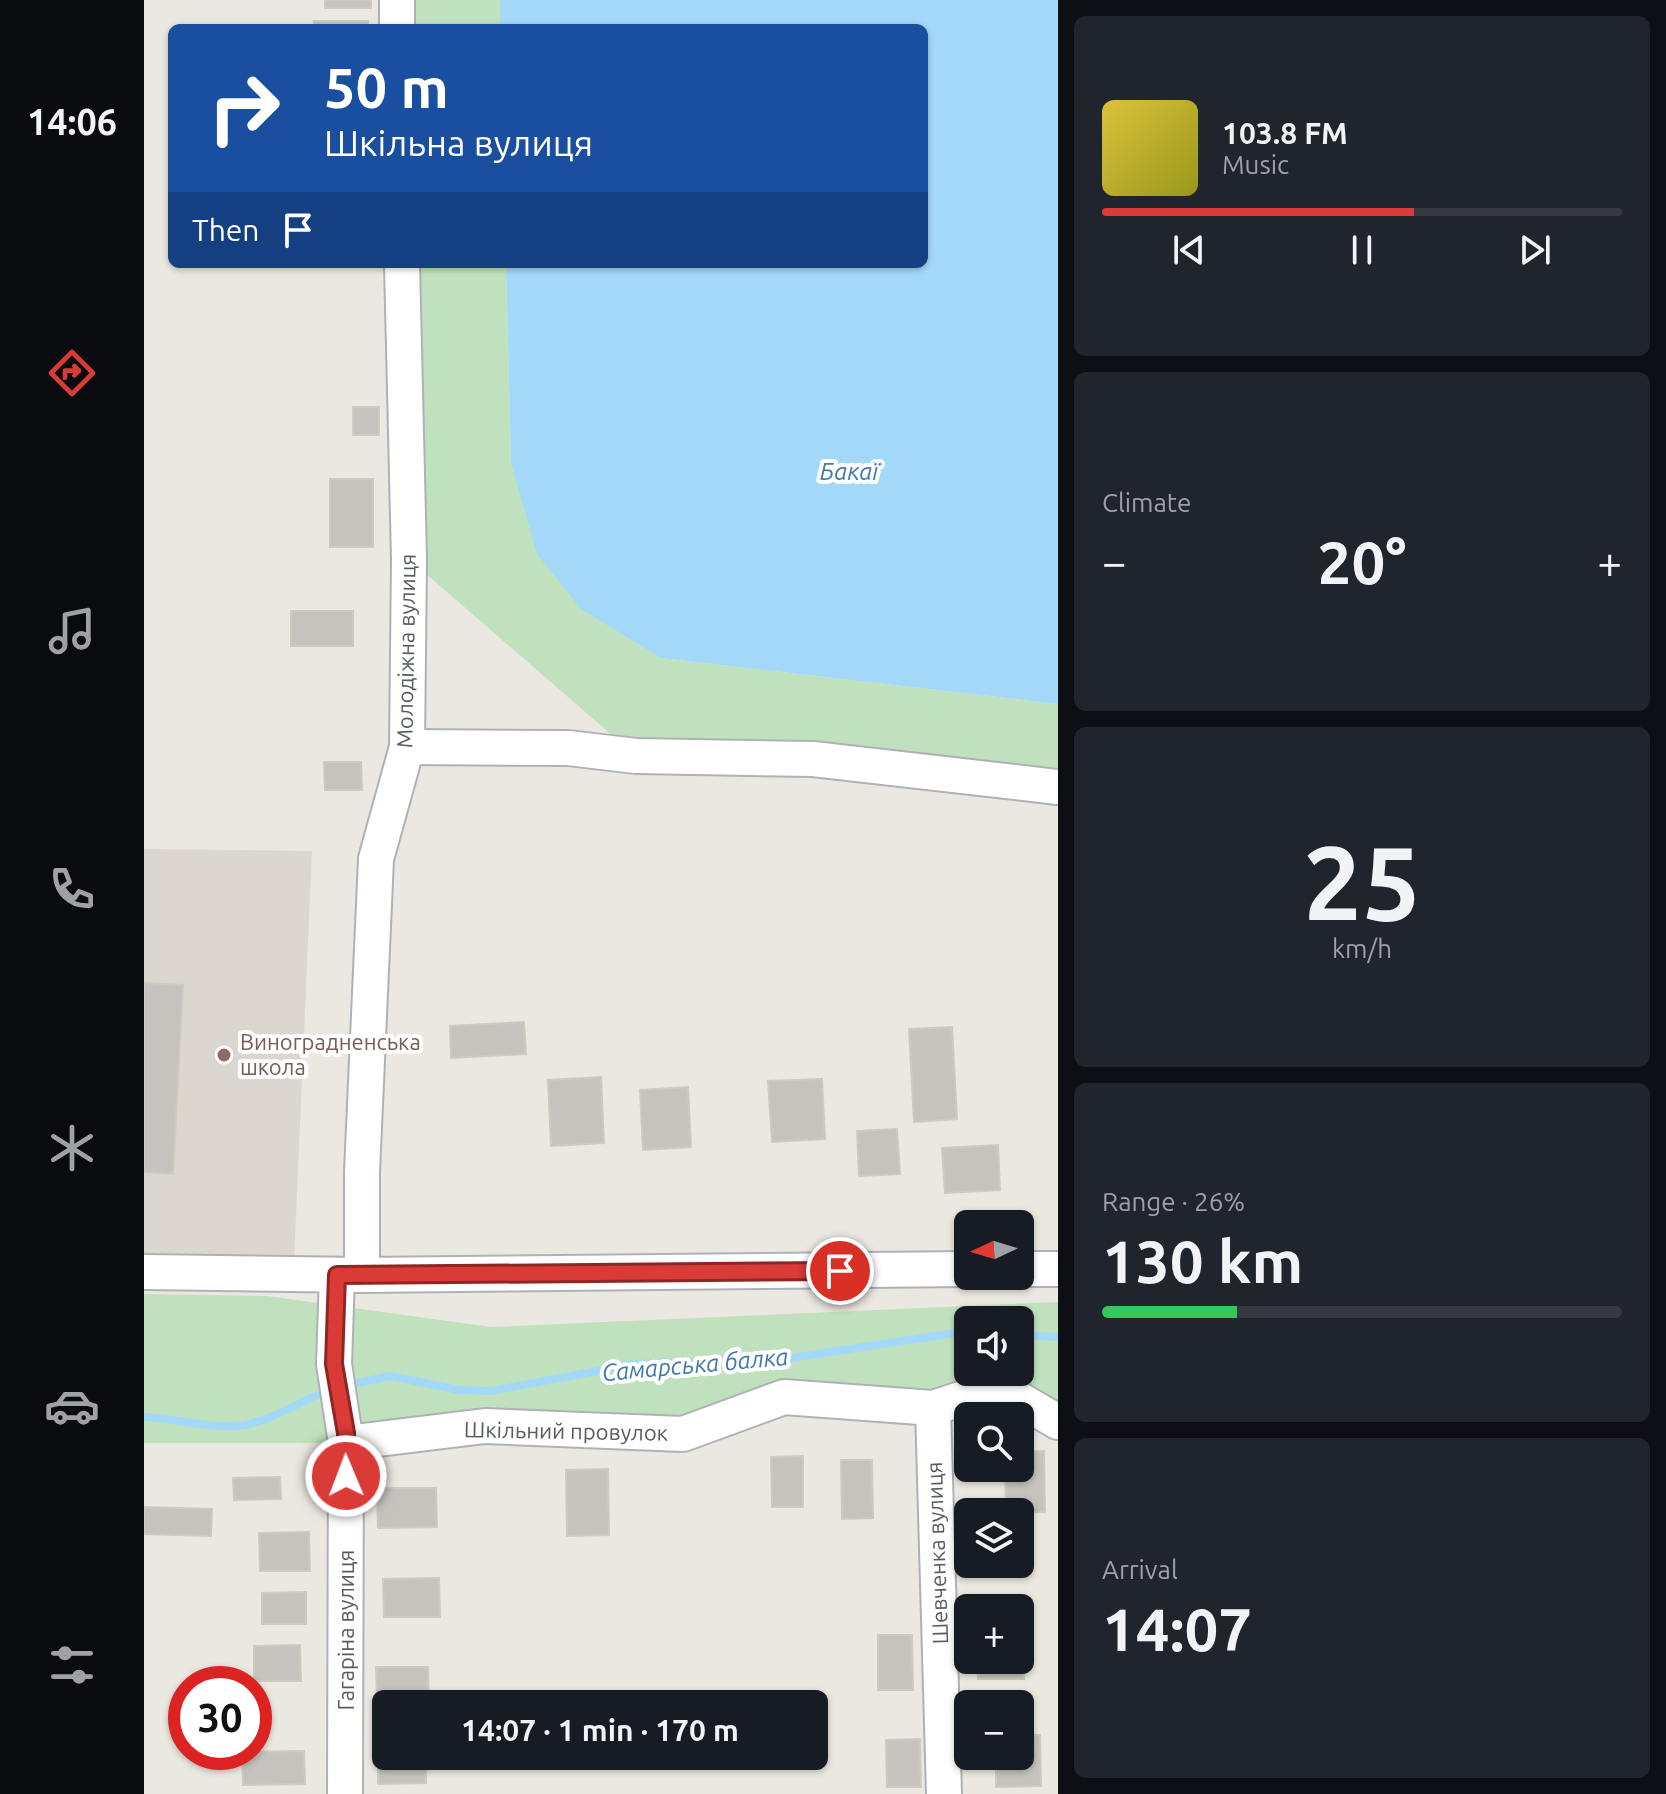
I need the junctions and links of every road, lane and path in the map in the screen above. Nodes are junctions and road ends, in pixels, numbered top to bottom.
1 (397, 0) edge
2 (397, 24) edge
3 (402, 268) edge
4 (407, 747) junction
5 (1058, 787) edge
6 (954, 1269) edge
7 (1034, 1269) edge
8 (1058, 1269) edge
9 (144, 1272) edge
10 (350, 1275) junction
11 (933, 1408) junction
12 (1058, 1422) edge
13 (346, 1438) junction
14 (345, 1794) edge
15 (944, 1794) edge

1 - 2 street
3 - 4 street, Молодіжна вулиця
4 - 5 street
4 - 10 street, Молодіжна вулиця
6 - 10 street
7 - 8 street
9 - 10 street
10 - 13 street, Гагаріна вулиця
11 - 12 street, Шкільний провулок
11 - 13 street, Шкільний провулок
11 - 15 street, Шевченка вулиця
13 - 14 street, Гагаріна вулиця

